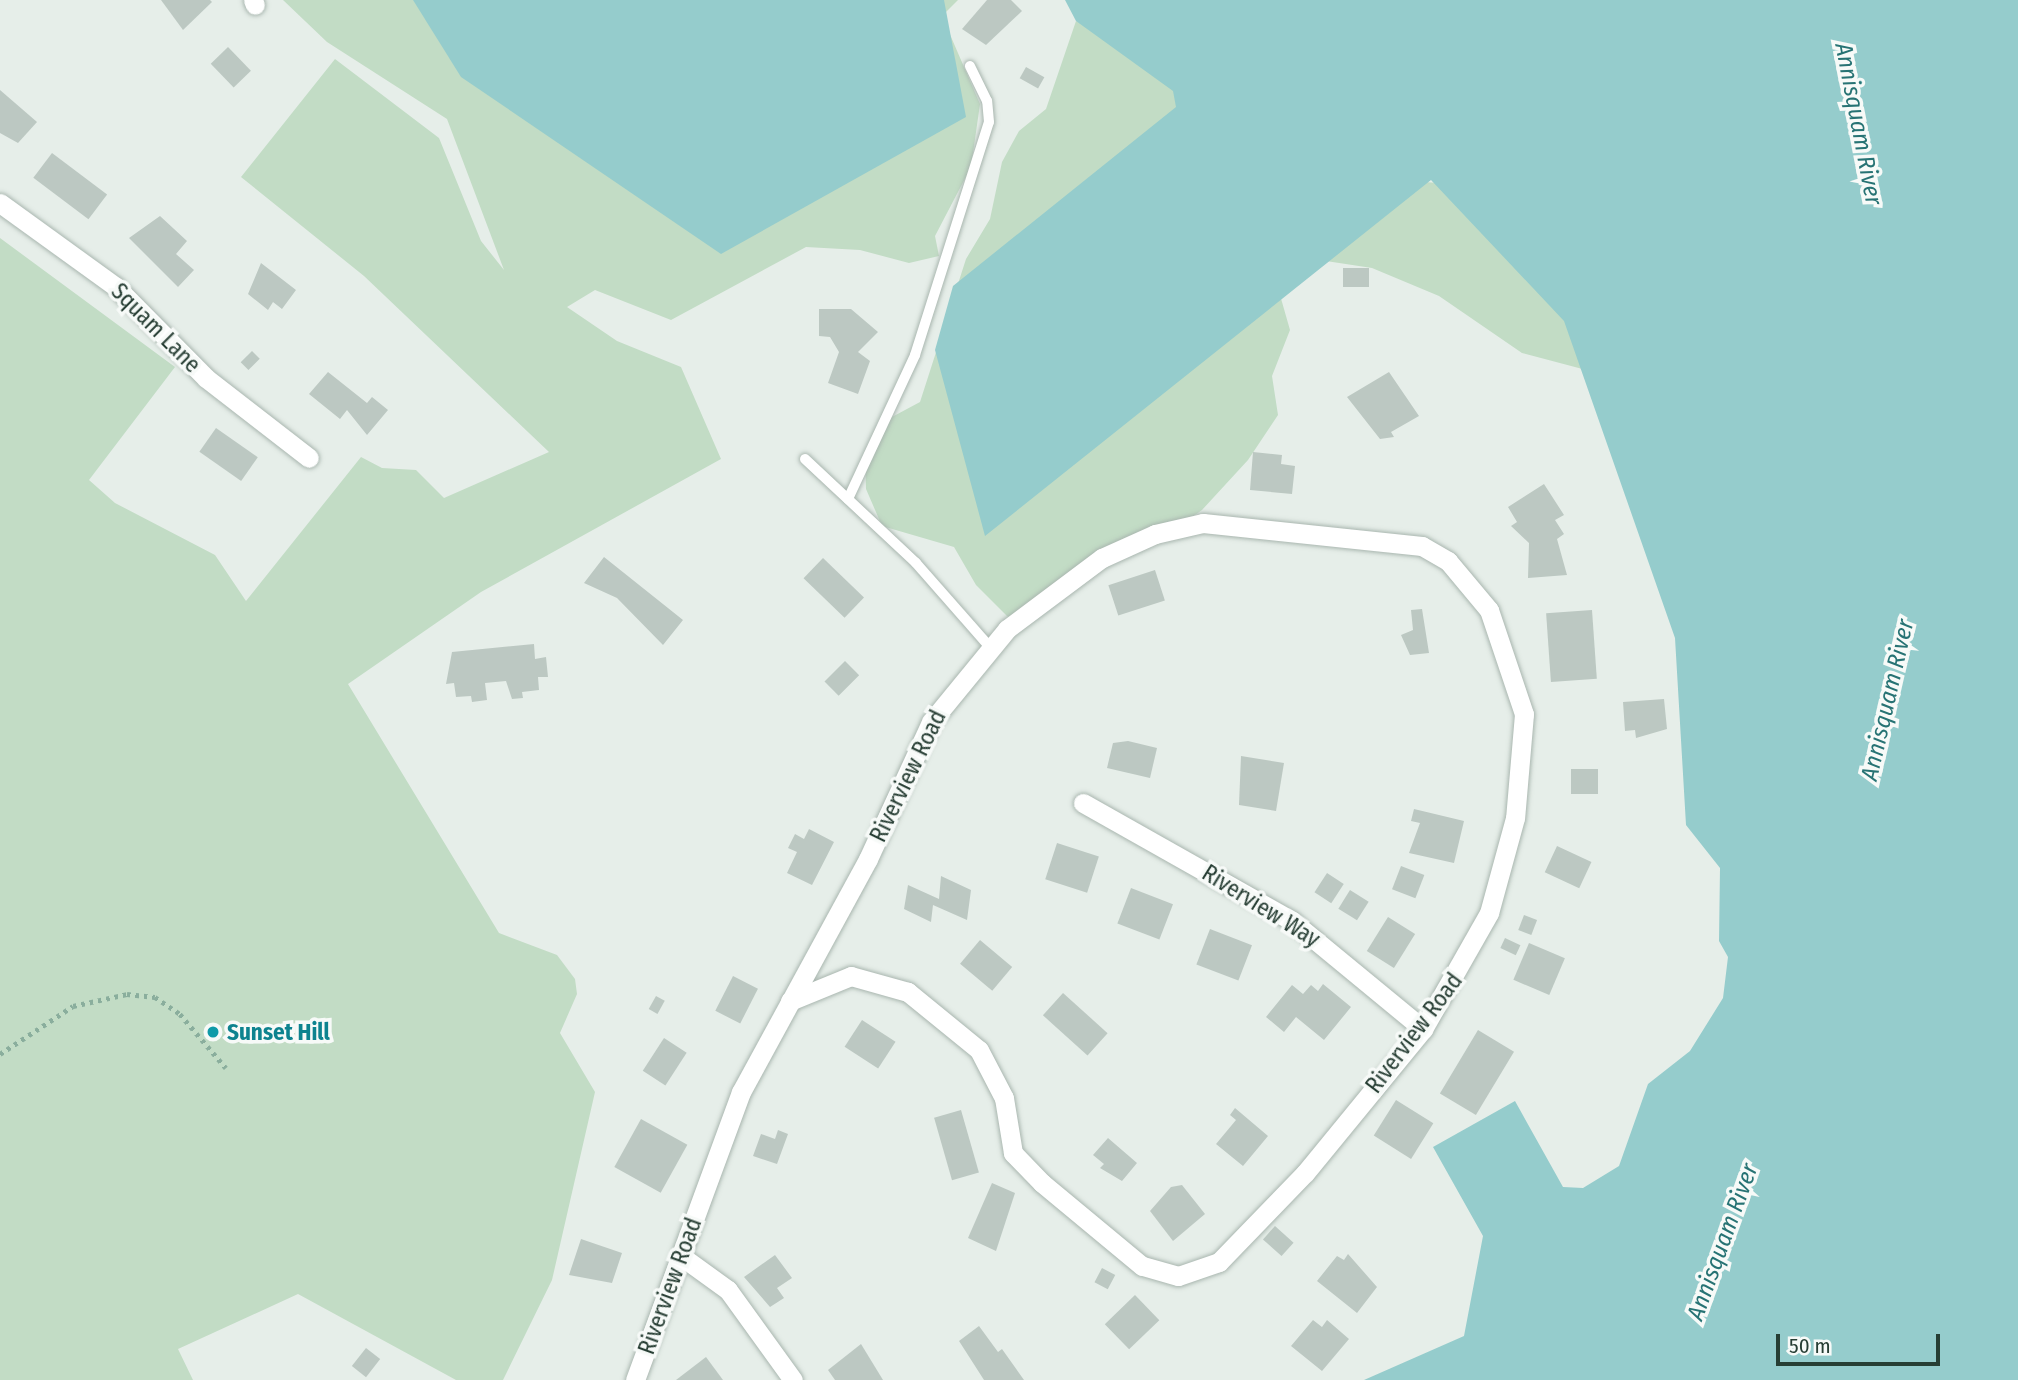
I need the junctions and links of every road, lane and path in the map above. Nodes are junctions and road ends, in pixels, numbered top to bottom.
1 (970, 66) dead end
2 (0, 204) edge
3 (309, 458) dead end
4 (805, 459) dead end
5 (848, 499) junction
6 (989, 646) junction
7 (1083, 803) dead end
8 (790, 1001) junction
9 (1423, 1029) junction
10 (0, 1054) edge
11 (226, 1068) dead end
12 (681, 1256) junction
13 (635, 1380) edge
14 (793, 1380) edge

1 - 5 lane
2 - 3 street, Squam Lane
4 - 5 lane
5 - 6 lane
6 - 8 street, Riverview Road
6 - 9 street, Riverview Road
7 - 9 street, Riverview Way
8 - 9 street, Riverview Road
8 - 12 street, Riverview Road
10 - 11 path
12 - 13 street, Riverview Road
12 - 14 street

